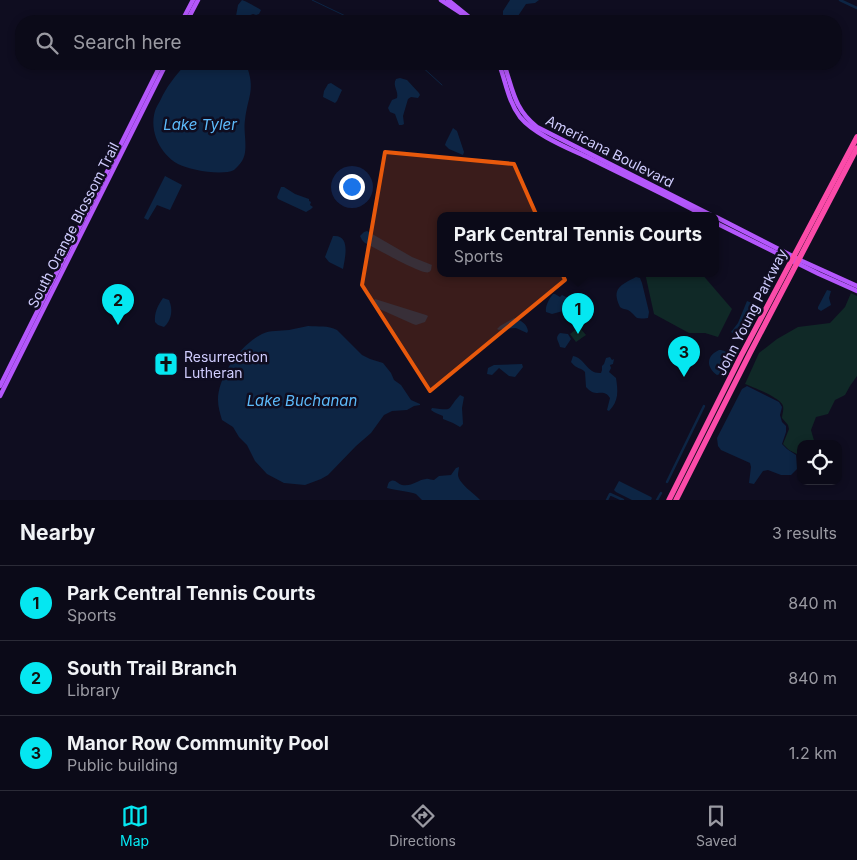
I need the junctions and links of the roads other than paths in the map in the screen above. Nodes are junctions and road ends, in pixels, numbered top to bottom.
1 (193, 0) edge
2 (198, 0) edge
3 (441, 0) edge
4 (448, 0) edge
5 (190, 6) junction
6 (185, 15) edge
7 (190, 15) joint
8 (463, 15) edge
9 (467, 15) edge
10 (158, 70) edge
11 (163, 70) edge
12 (501, 70) edge
13 (506, 70) edge
14 (154, 78) junction
15 (154, 88) junction
16 (148, 91) junction
17 (148, 101) junction
18 (516, 107) junction
19 (857, 137) edge
20 (857, 148) edge
21 (697, 212) edge
22 (705, 212) edge
23 (719, 222) edge
24 (719, 222) edge
25 (748, 234) junction
26 (739, 235) junction
27 (795, 260) junction
28 (857, 286) edge
29 (857, 291) edge
30 (34, 324) junction
31 (748, 351) junction
32 (0, 386) edge
33 (0, 396) edge
34 (669, 500) edge
35 (676, 500) edge

1 - 5 main road
2 - 7 main road
3 - 8 main road
4 - 9 main road
5 - 6 main road
5 - 7 main road
10 - 14 main road, South Orange Blossom Trail
11 - 15 main road, South Orange Blossom Trail
12 - 18 main road, Americana Boulevard
13 - 18 main road, Americana Boulevard
14 - 15 main road
14 - 16 main road, South Orange Blossom Trail
15 - 17 main road, South Orange Blossom Trail
16 - 17 main road
16 - 30 main road, South Orange Blossom Trail
17 - 30 main road, South Orange Blossom Trail
18 - 21 main road, Americana Boulevard
18 - 22 main road, Americana Boulevard
19 - 27 highway, John Young Parkway
20 - 27 highway, John Young Parkway
23 - 25 main road
24 - 26 main road
25 - 26 main road
25 - 27 main road
26 - 27 main road
27 - 28 main road
27 - 29 main road
27 - 31 highway, John Young Parkway
27 - 31 highway, John Young Parkway
30 - 32 main road, South Orange Blossom Trail
30 - 33 main road, South Orange Blossom Trail
31 - 34 highway, John Young Parkway
31 - 35 highway, John Young Parkway

